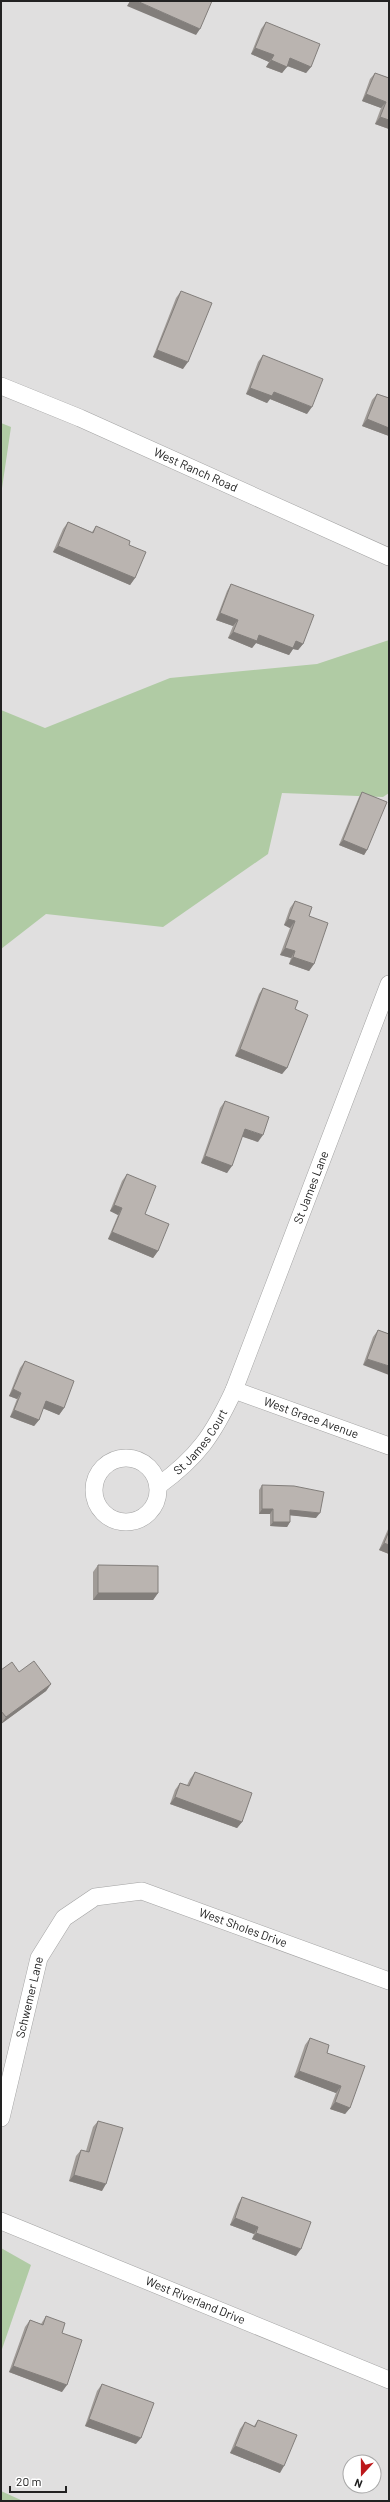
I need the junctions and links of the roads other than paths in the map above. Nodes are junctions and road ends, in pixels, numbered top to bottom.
1 (1, 386) edge
2 (389, 557) edge
3 (389, 984) edge
4 (234, 1390) junction
5 (389, 1446) edge
6 (158, 1486) dead end
7 (95, 1898) joint
8 (389, 1981) edge
9 (1, 2118) edge
10 (1, 2222) edge
11 (389, 2380) edge

1 - 2 street, West Ranch Road
3 - 4 street, St James Lane
4 - 5 street, West Grace Avenue
4 - 6 street, St James Court
7 - 8 street, West Sholes Drive
7 - 9 street, Schwemer Lane
10 - 11 street, West Riverland Drive

